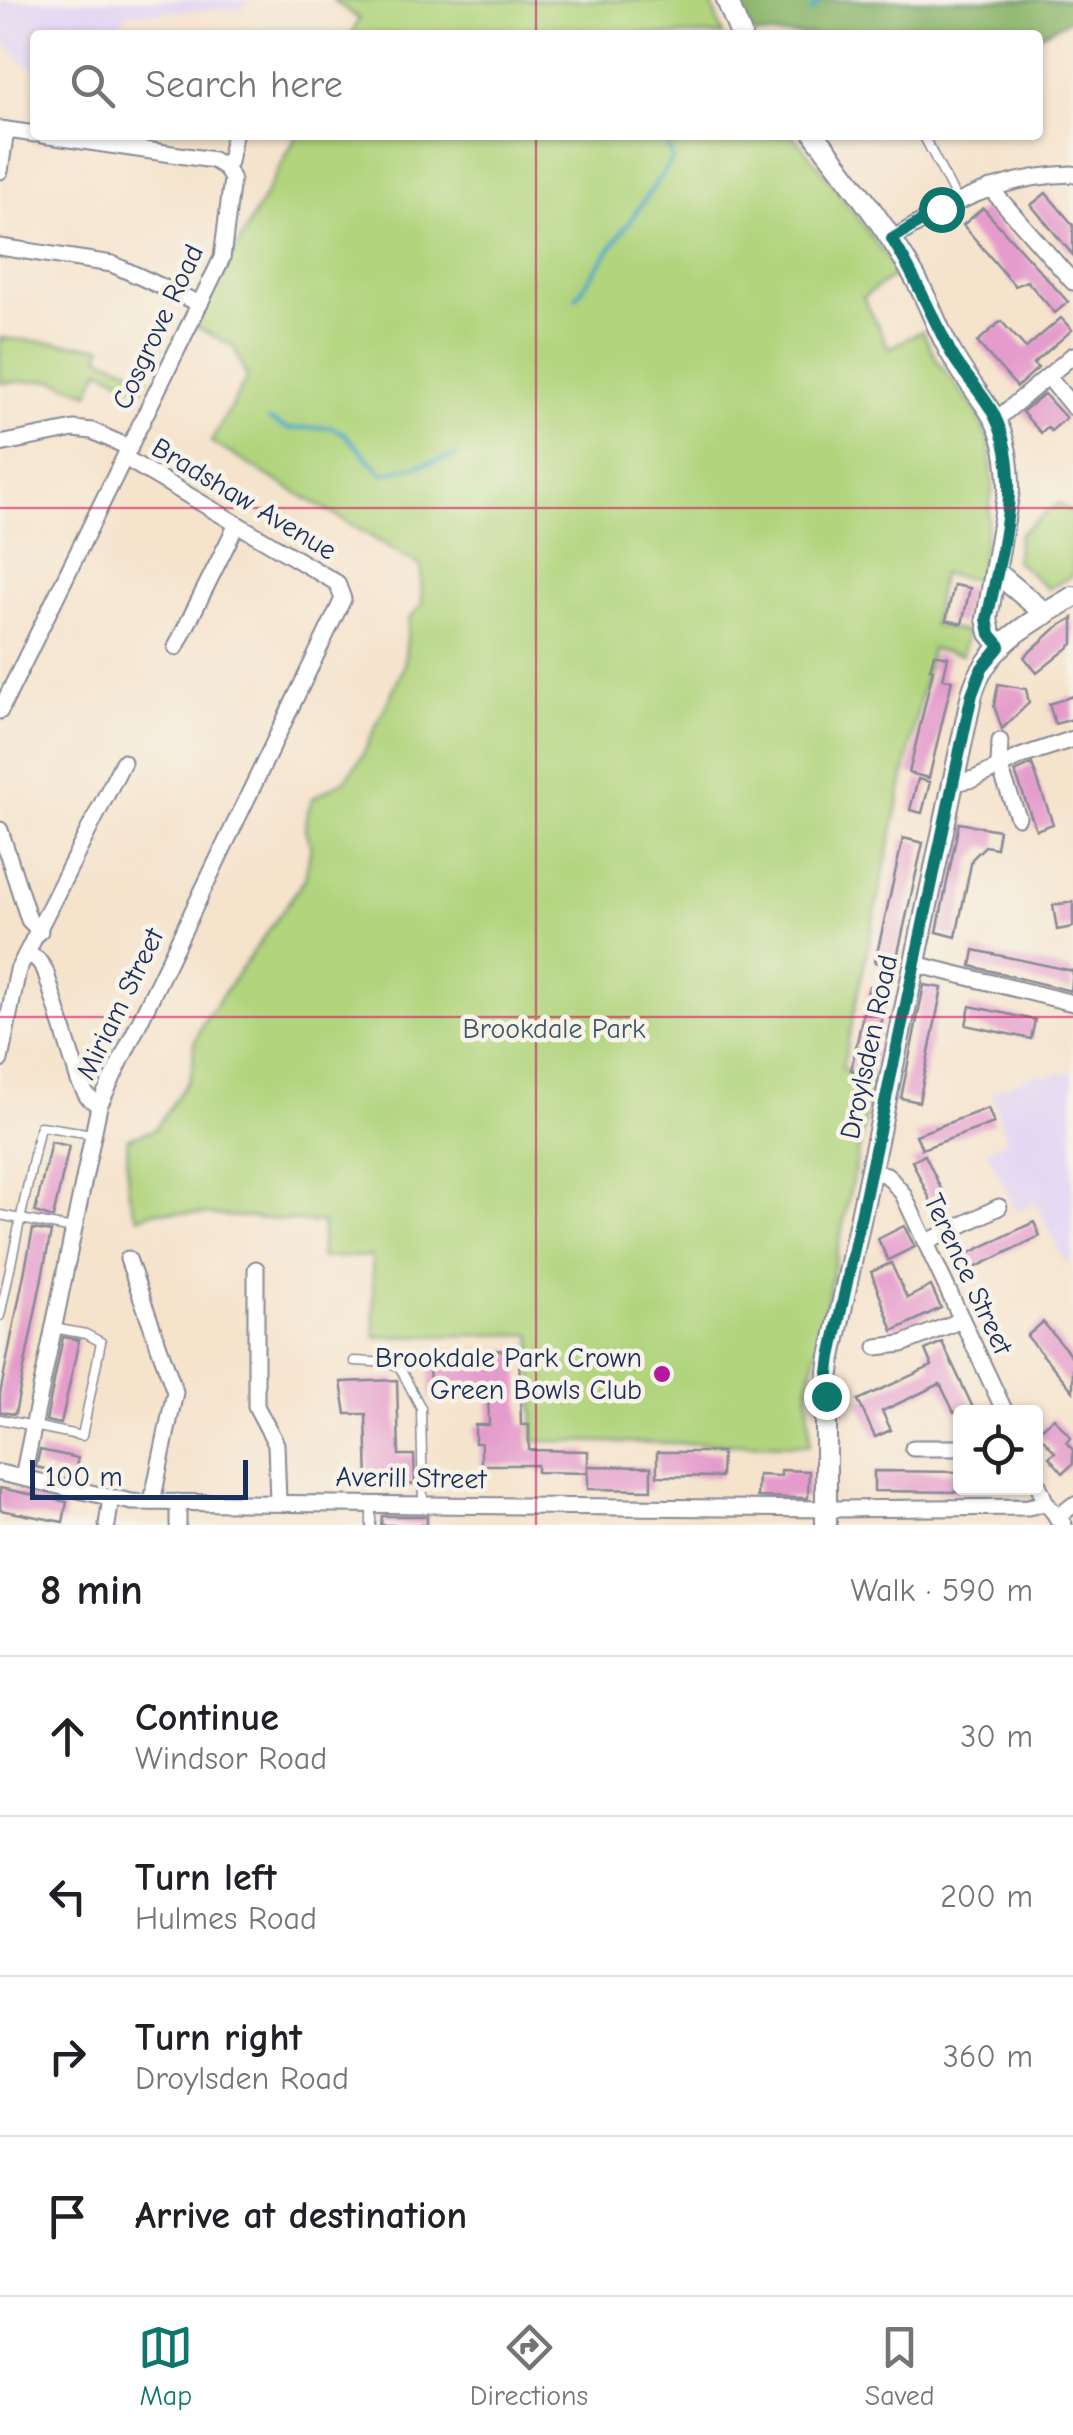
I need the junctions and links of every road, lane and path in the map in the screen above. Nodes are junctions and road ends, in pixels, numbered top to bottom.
1 (727, 0) edge
2 (739, 30) edge
3 (3, 129) edge
4 (30, 133) edge
5 (79, 140) edge
6 (233, 140) edge
7 (819, 140) edge
8 (926, 140) edge
9 (225, 167) junction
10 (0, 171) edge
11 (1073, 174) edge
12 (990, 188) junction
13 (957, 200) junction
14 (892, 239) junction
15 (0, 247) edge
16 (1073, 282) edge
17 (200, 304) junction
18 (1073, 355) edge
19 (1049, 378) junction
20 (1073, 407) edge
21 (996, 420) junction
22 (0, 444) edge
23 (127, 453) junction
24 (237, 524) junction
25 (997, 573) junction
26 (337, 583) joint
27 (1073, 597) edge
28 (1046, 614) junction
29 (1000, 646) junction
30 (176, 648) dead end
31 (0, 711) edge
32 (1000, 740) dead end
33 (1073, 740) edge
34 (122, 762) dead end
35 (999, 766) junction
36 (952, 783) junction
37 (1018, 817) dead end
38 (0, 830) edge
39 (40, 930) junction
40 (27, 953) junction
41 (915, 964) junction
42 (1073, 1003) edge
43 (0, 1060) edge
44 (99, 1106) junction
45 (93, 1134) junction
46 (871, 1171) junction
47 (998, 1208) dead end
48 (0, 1215) edge
49 (20, 1218) junction
50 (73, 1229) junction
51 (926, 1242) junction
52 (128, 1259) dead end
53 (256, 1268) dead end
54 (0, 1316) edge
55 (962, 1320) junction
56 (53, 1328) junction
57 (876, 1347) dead end
58 (354, 1361) dead end
59 (1001, 1405) edge
60 (0, 1419) edge
61 (34, 1426) junction
62 (913, 1448) dead end
63 (953, 1448) edge
64 (0, 1473) edge
65 (23, 1477) junction
66 (1043, 1495) edge
67 (111, 1498) junction
68 (152, 1502) junction
69 (178, 1502) junction
70 (278, 1502) junction
71 (371, 1503) junction
72 (423, 1503) junction
73 (1046, 1503) junction
74 (1073, 1505) edge
75 (993, 1516) edge
76 (826, 1517) edge
77 (1060, 1521) edge
78 (107, 1525) edge
79 (178, 1525) edge
80 (371, 1525) edge

1 - 2 street
3 - 4 street
3 - 10 street
5 - 9 street
6 - 9 street, Cosgrove Road
7 - 14 street
8 - 13 lane
9 - 17 street, Cosgrove Road
11 - 12 street
12 - 13 street
12 - 16 street
13 - 14 street
14 - 21 street
15 - 17 street
17 - 23 street, Cosgrove Road
18 - 19 street
19 - 20 street
19 - 21 street
21 - 25 street
22 - 23 street, Bradshaw Avenue
23 - 24 street, Bradshaw Avenue
23 - 31 street, Cosgrove Road
24 - 26 street, Bradshaw Avenue
24 - 30 street
25 - 28 street
25 - 29 street
26 - 44 street, Miriam Street
27 - 28 street, Droylsden Road
28 - 29 street, Droylsden Road
29 - 36 street, Droylsden Road
32 - 35 street
33 - 35 street
34 - 39 street
35 - 36 street
35 - 37 street
36 - 41 street, Droylsden Road
38 - 39 street
39 - 40 street
40 - 43 street
40 - 44 street
41 - 42 street
41 - 46 street, Droylsden Road
44 - 45 street, Miriam Street
45 - 49 lane
45 - 50 street, Miriam Street
46 - 51 street, Terence Street
46 - 76 street, Droylsden Road
47 - 51 street
48 - 49 lane
49 - 50 lane
49 - 54 lane
50 - 56 street, Miriam Street
51 - 55 street, Terence Street
52 - 68 street
53 - 70 street
55 - 57 street
55 - 59 street, Terence Street
56 - 61 street, Miriam Street
56 - 61 lane
58 - 72 lane
60 - 61 lane
61 - 65 street, Miriam Street
62 - 63 street
64 - 65 street, Averill Street
65 - 67 street, Averill Street
66 - 73 street
67 - 68 street, Averill Street
67 - 78 street
68 - 69 street, Averill Street
69 - 70 street, Averill Street
69 - 79 street
70 - 71 street, Averill Street
71 - 72 street, Averill Street
71 - 80 lane
72 - 76 street, Averill Street
73 - 75 street, Averill Street
73 - 77 street
74 - 77 street
75 - 76 street, Averill Street

